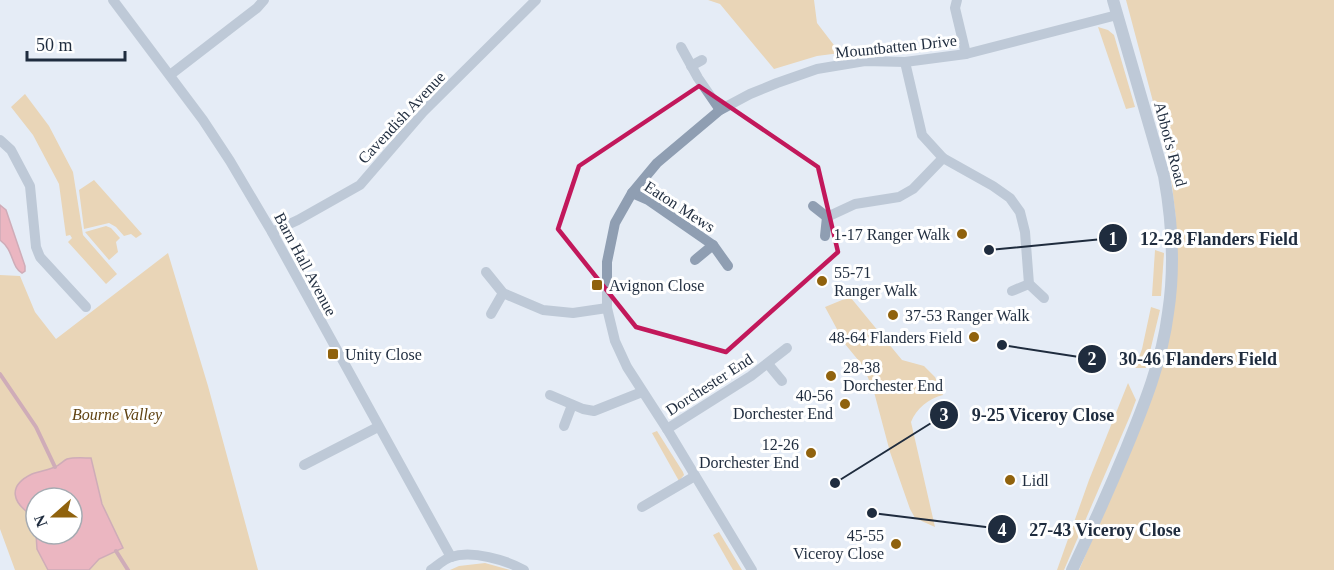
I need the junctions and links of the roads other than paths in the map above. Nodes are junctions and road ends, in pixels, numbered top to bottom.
1 (112, 0) edge
2 (264, 0) edge
3 (536, 0) edge
4 (957, 0) edge
5 (1113, 0) edge
6 (1117, 15) junction
7 (681, 47) dead end
8 (966, 54) junction
9 (702, 60) dead end
10 (905, 62) junction
11 (691, 66) junction
12 (170, 75) junction
13 (720, 110) junction
14 (0, 140) edge
15 (943, 158) junction
16 (632, 193) junction
17 (813, 206) dead end
18 (827, 217) junction
19 (272, 232) junction
20 (825, 236) dead end
21 (713, 245) junction
22 (694, 260) dead end
23 (728, 266) dead end
24 (486, 272) dead end
25 (1029, 284) junction
26 (1012, 291) dead end
27 (503, 293) junction
28 (1044, 298) dead end
29 (86, 307) dead end
30 (607, 308) junction
31 (491, 314) dead end
32 (788, 348) dead end
33 (768, 364) junction
34 (782, 381) dead end
35 (642, 392) junction
36 (550, 395) dead end
37 (572, 405) junction
38 (564, 426) dead end
39 (378, 427) junction
40 (667, 429) junction
41 (304, 465) dead end
42 (694, 476) junction
43 (642, 507) dead end
44 (451, 557) junction
45 (431, 570) edge
46 (524, 570) edge
47 (752, 570) edge
48 (1072, 570) edge

1 - 12 street, Barn Hall Avenue
2 - 12 street
3 - 19 street, Cavendish Avenue
4 - 8 street
5 - 6 street, Abbot's Road
6 - 8 street, Mountbatten Drive
6 - 48 street, Abbot's Road
7 - 11 street
8 - 10 street, Mountbatten Drive
9 - 11 street
10 - 13 street, Mountbatten Drive
10 - 15 street
11 - 13 street
12 - 19 street, Barn Hall Avenue
13 - 16 street, Mountbatten Drive
14 - 29 street
15 - 18 street
15 - 25 street
16 - 21 street, Eaton Mews
16 - 30 street, Mountbatten Drive
17 - 18 street
18 - 20 street
19 - 39 street, Barn Hall Avenue
21 - 22 street, Eaton Mews
21 - 23 street, Eaton Mews
24 - 27 street
25 - 26 street
25 - 28 street
27 - 30 street
27 - 31 street
30 - 35 street, Mountbatten Drive
32 - 33 street, Dorchester End
33 - 34 street, Dorchester End
33 - 40 street, Dorchester End
35 - 37 street
35 - 40 street, Mountbatten Drive
36 - 37 street
37 - 38 street
39 - 41 street
39 - 44 street, Barn Hall Avenue
40 - 42 street, Mountbatten Drive
42 - 43 street
42 - 47 street, Mountbatten Drive
44 - 45 street
44 - 46 street

